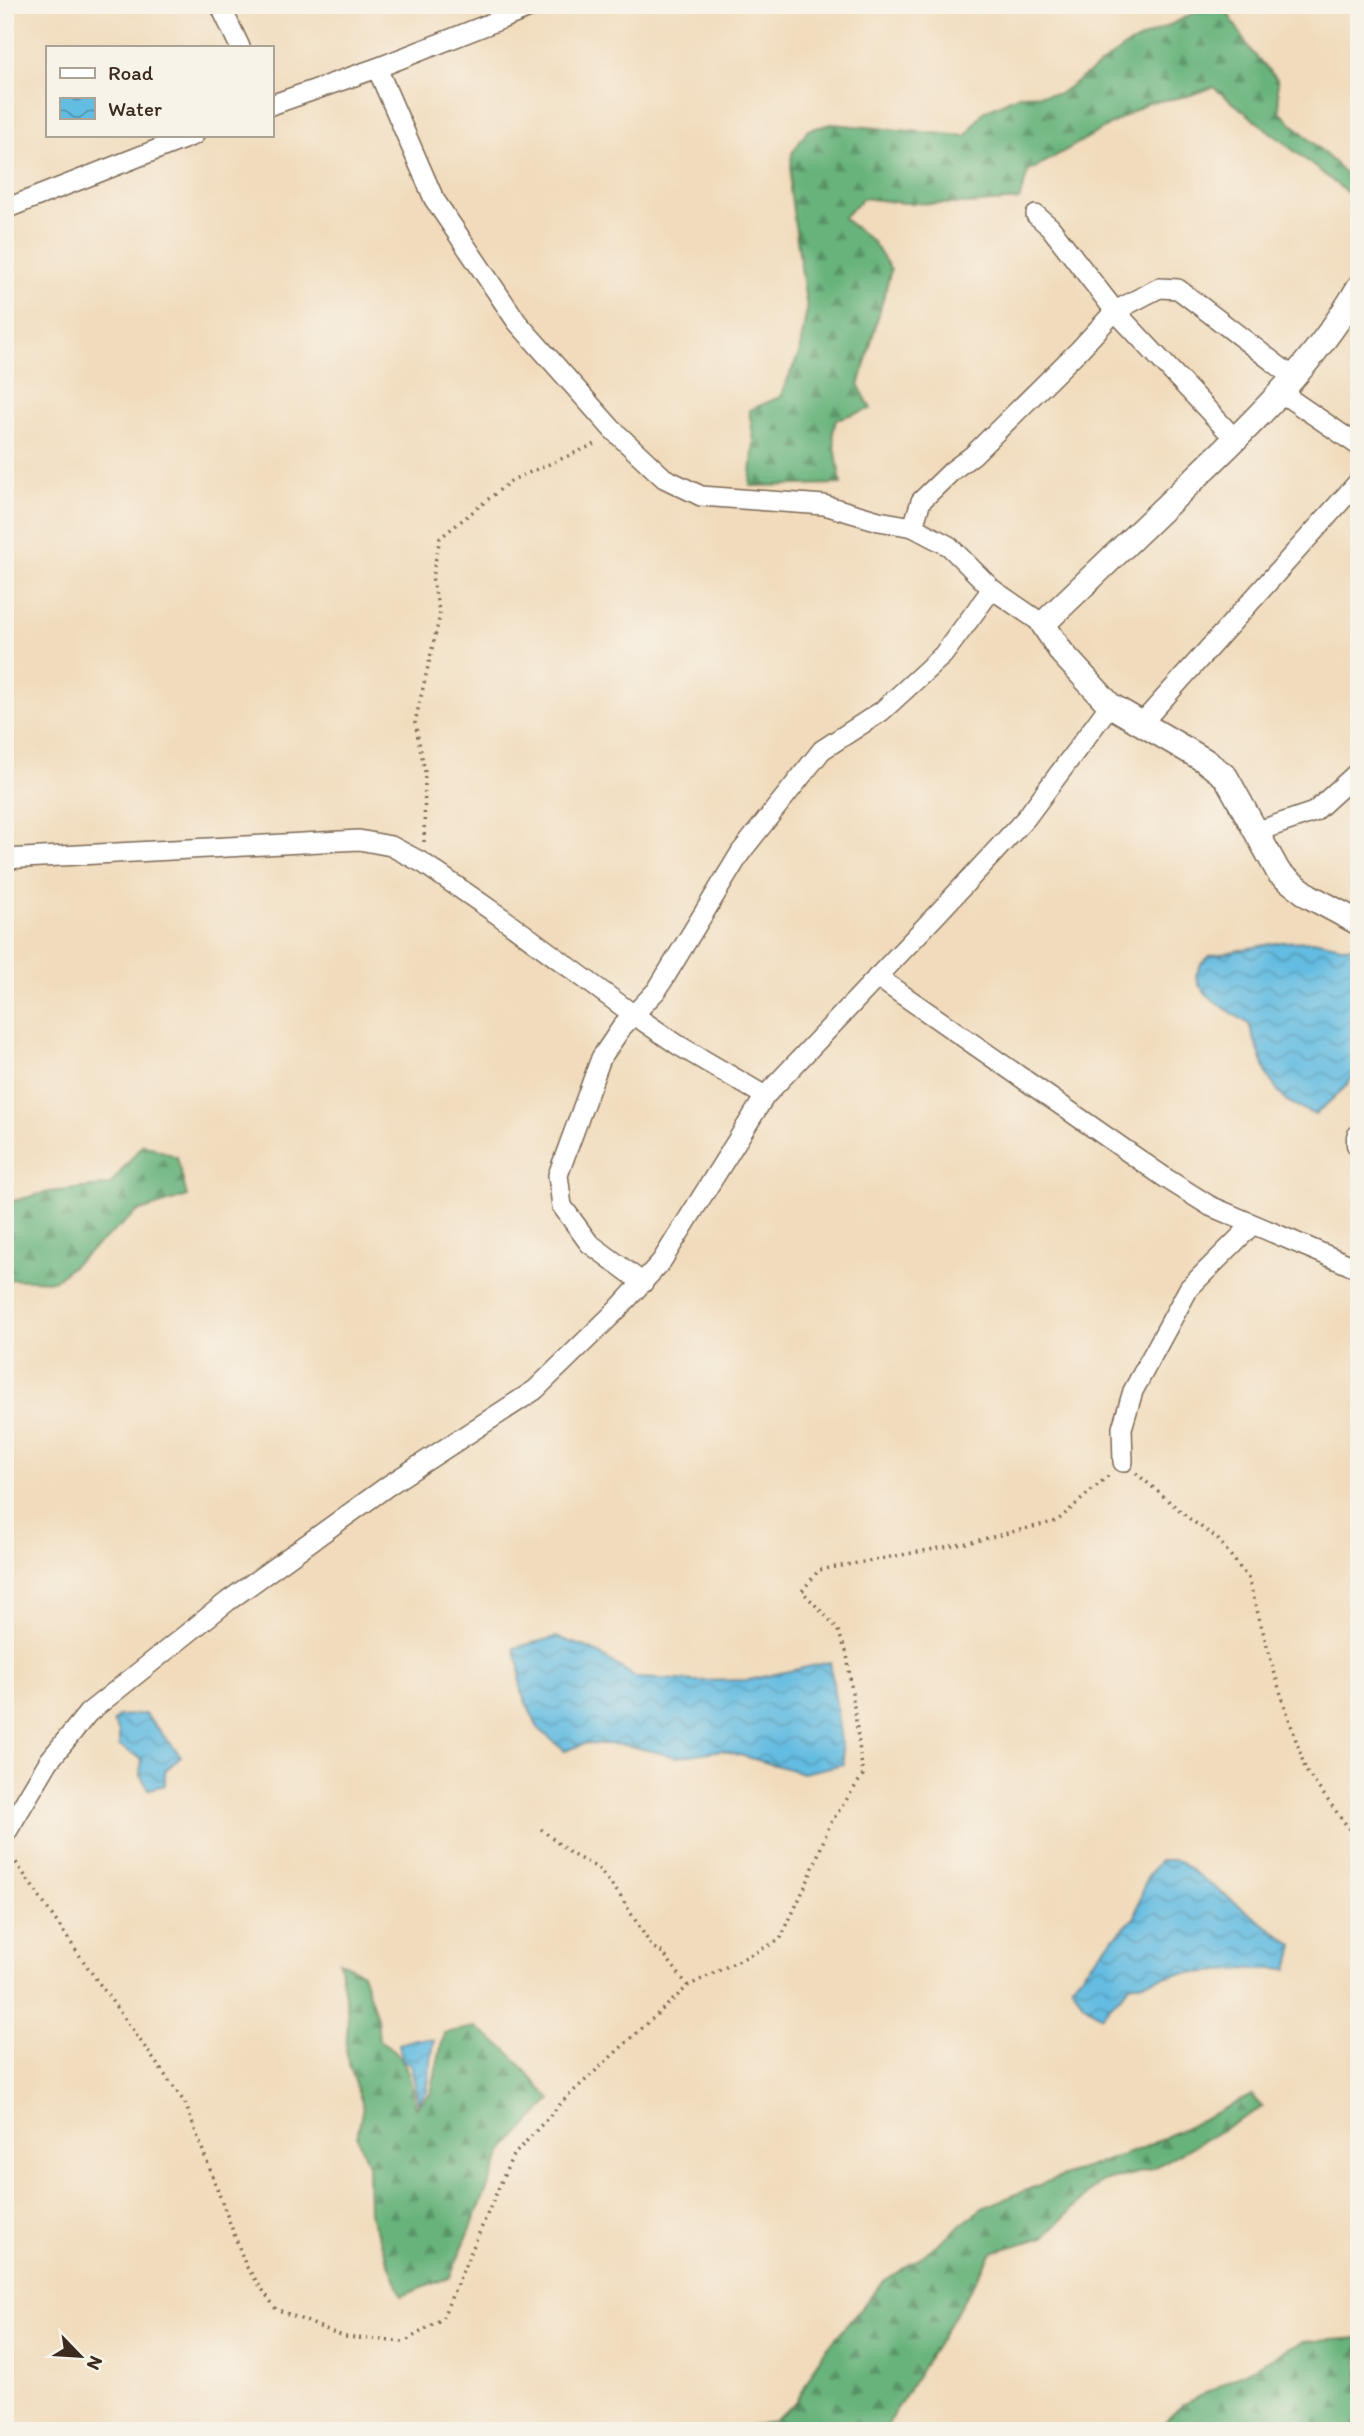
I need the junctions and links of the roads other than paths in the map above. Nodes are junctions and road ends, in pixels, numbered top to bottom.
1 (220, 5) edge
2 (537, 5) edge
3 (240, 46) edge
4 (377, 68) junction
5 (273, 103) edge
6 (191, 136) edge
7 (5, 209) edge
8 (1036, 215) dead end
9 (1359, 287) edge
10 (1115, 311) junction
11 (1287, 384) junction
12 (1235, 439) junction
13 (1359, 446) edge
14 (1359, 481) edge
15 (914, 527) junction
16 (992, 589) junction
17 (1043, 624) junction
18 (1110, 705) junction
19 (1141, 723) junction
20 (1359, 771) edge
21 (1258, 831) junction
22 (5, 859) edge
23 (1359, 923) edge
24 (877, 977) junction
25 (634, 1015) junction
26 (765, 1096) junction
27 (1358, 1138) edge
28 (1359, 1144) edge
29 (1252, 1225) junction
30 (1359, 1269) edge
31 (643, 1283) junction
32 (1123, 1462) road end
33 (5, 1835) edge

1 - 3 street
2 - 4 street
4 - 5 street
4 - 15 street
6 - 7 street
8 - 10 street
9 - 11 street
10 - 11 street
10 - 12 street
10 - 15 street
11 - 12 street
11 - 13 street
12 - 17 street
14 - 19 street
15 - 16 street
16 - 17 street
16 - 25 street
17 - 18 street
18 - 19 street
18 - 24 street
19 - 21 street
20 - 21 street
21 - 23 street
22 - 25 street
24 - 26 street
24 - 29 street
25 - 26 street
25 - 31 street
26 - 31 street
27 - 28 street
29 - 30 street
29 - 32 street
31 - 33 street

